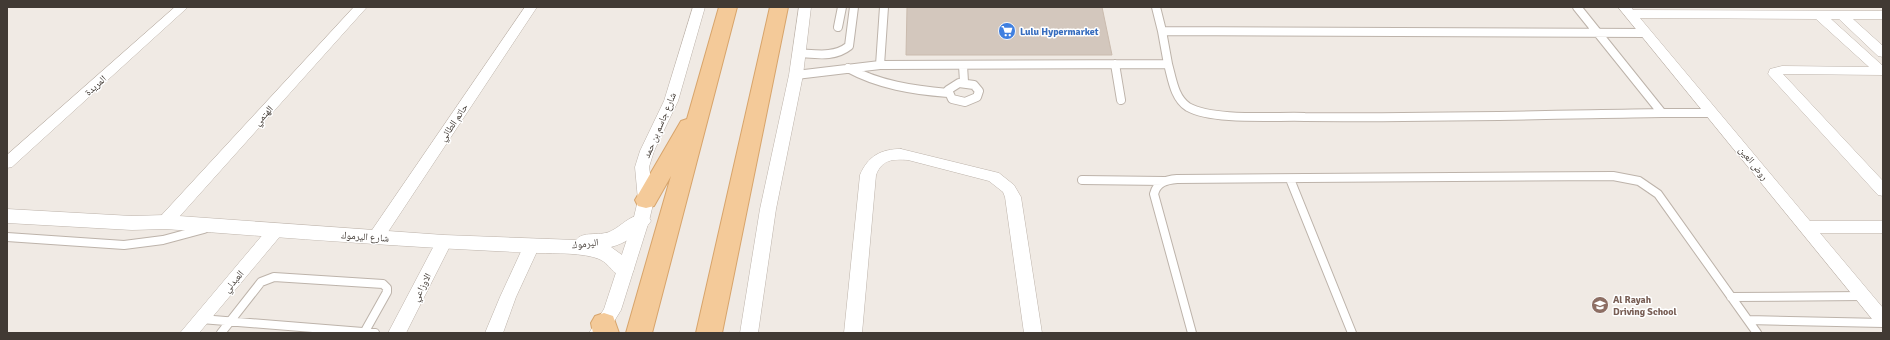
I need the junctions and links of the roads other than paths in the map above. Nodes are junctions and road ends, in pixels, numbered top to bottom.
1 (182, 7) edge
2 (361, 7) edge
3 (531, 7) edge
4 (699, 7) edge
5 (728, 7) edge
6 (779, 7) edge
7 (805, 7) edge
8 (842, 7) edge
9 (854, 7) edge
10 (884, 7) edge
11 (1156, 7) edge
12 (1577, 7) edge
13 (1628, 11) edge
14 (1820, 15) junction
15 (1842, 15) junction
16 (1883, 16) edge
17 (838, 27) dead end
18 (1162, 31) junction
19 (1596, 32) junction
20 (1646, 33) junction
21 (798, 52) junction
22 (1883, 53) edge
23 (1115, 64) junction
24 (1168, 64) junction
25 (880, 65) junction
26 (963, 65) junction
27 (848, 68) junction
28 (1882, 71) edge
29 (796, 75) junction
30 (964, 82) junction
31 (948, 93) junction
32 (1121, 100) dead end
33 (1662, 113) junction
34 (1713, 113) junction
35 (698, 117) junction
36 (7, 163) edge
37 (1290, 179) junction
38 (1082, 180) dead end
39 (1165, 181) junction
40 (1883, 191) edge
41 (646, 200) junction
42 (7, 206) edge
43 (7, 216) edge
44 (641, 221) junction
45 (165, 222) junction
46 (215, 226) junction
47 (1805, 226) junction
48 (1883, 227) edge
49 (276, 230) junction
50 (7, 237) edge
51 (376, 237) junction
52 (444, 242) junction
53 (532, 245) junction
54 (566, 246) junction
55 (624, 269) junction
56 (1731, 296) junction
57 (1863, 296) junction
58 (201, 319) junction
59 (1748, 320) junction
60 (230, 321) junction
61 (1883, 321) edge
62 (603, 330) edge
63 (189, 333) edge
64 (222, 333) edge
65 (364, 333) edge
66 (375, 333) edge
67 (397, 333) edge
68 (494, 333) edge
69 (638, 333) edge
70 (709, 333) edge
71 (749, 333) edge
72 (853, 333) edge
73 (1033, 333) edge
74 (1192, 333) edge
75 (1352, 333) edge
76 (1757, 333) edge

1 - 36 street, المريدة
2 - 45 street, الهتمي
3 - 51 street, حاتم الطائي
4 - 41 street, شارع جاسم بن حمد
5 - 35 main road
6 - 70 main road
7 - 21 street
8 - 17 lane
9 - 21 lane
10 - 25 lane
11 - 18 lane
12 - 19 lane
13 - 14 street
13 - 20 street, روض العين
14 - 15 street
14 - 28 street
15 - 16 street
15 - 22 street
18 - 19 lane
18 - 24 lane
19 - 20 lane
19 - 33 lane
20 - 34 street, روض العين
21 - 29 street
23 - 24 lane
23 - 26 lane
23 - 32 lane
24 - 33 lane
25 - 26 lane
25 - 27 lane
26 - 30 lane
27 - 29 lane
27 - 31 lane
28 - 40 street
29 - 71 street
30 - 31 lane
30 - 31 lane
33 - 34 lane
34 - 47 street, روض العين
35 - 41 main road
35 - 69 main road
37 - 39 lane
37 - 56 lane
37 - 75 lane
38 - 39 lane
39 - 74 lane
41 - 44 street, شارع جاسم بن حمد
42 - 45 street, شارع اليرموك
43 - 45 street, شارع اليرموك
44 - 54 street, اليرموك
44 - 55 street, شارع جاسم بن حمد
45 - 46 street, شارع اليرموك
46 - 49 street, شارع اليرموك
46 - 50 lane
47 - 48 street
47 - 57 street, روض العين
49 - 51 street, شارع اليرموك
49 - 58 street, العبدلي
51 - 52 street, شارع اليرموك
52 - 53 street, شارع اليرموك
52 - 67 street, الاوزاعي
53 - 54 street, شارع اليرموك
53 - 68 street
54 - 55 street, اليرموك
55 - 62 street, شارع جاسم بن حمد
56 - 57 lane
56 - 59 lane
57 - 61 street, روض العين
58 - 60 lane
58 - 63 street, العبدلي
59 - 61 lane
59 - 76 lane
60 - 64 lane
60 - 65 lane
60 - 65 lane
65 - 66 lane
72 - 73 street

